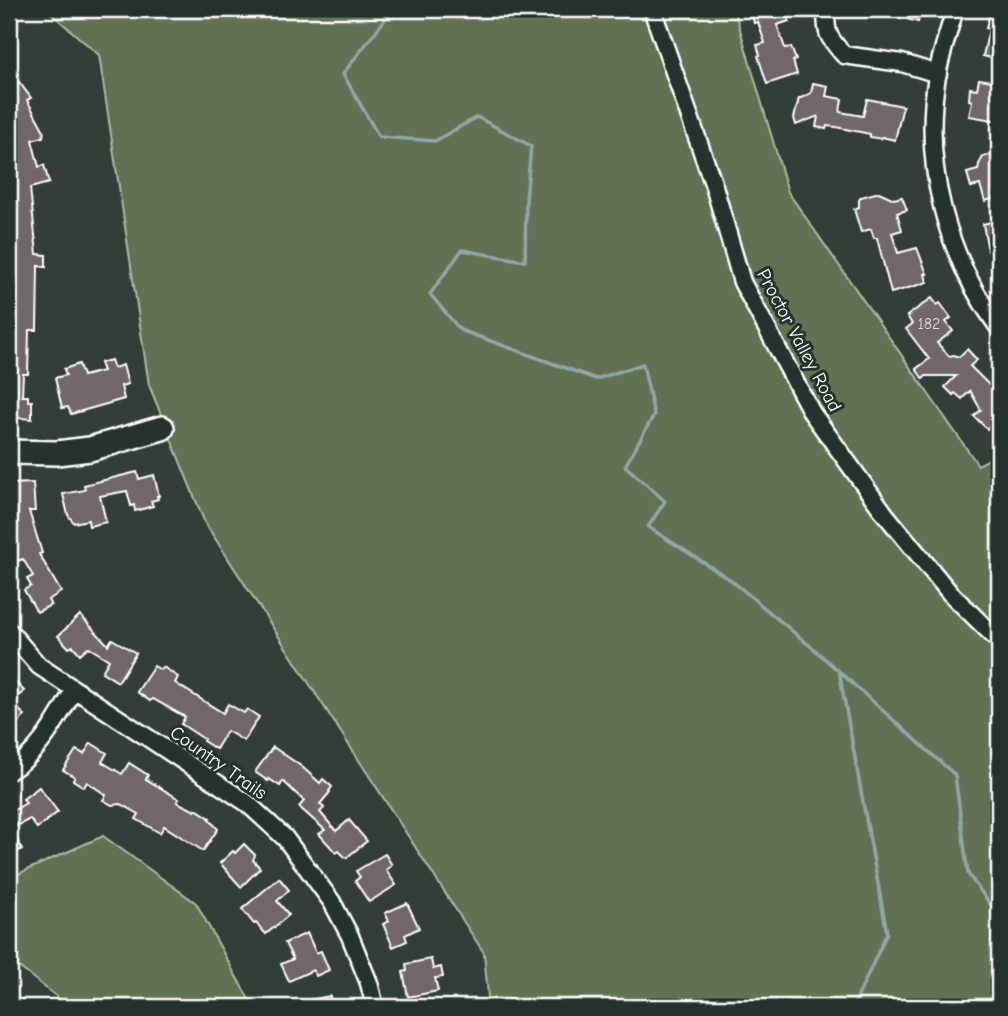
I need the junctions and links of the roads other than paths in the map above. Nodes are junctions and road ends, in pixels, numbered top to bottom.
1 (652, 9) edge
2 (826, 9) edge
3 (955, 9) edge
4 (938, 74) junction
5 (999, 328) edge
6 (162, 428) dead end
7 (9, 452) edge
8 (9, 631) edge
9 (999, 641) edge
10 (74, 690) junction
11 (9, 771) edge
12 (375, 1007) edge

1 - 9 street, Proctor Valley Road
2 - 4 street
3 - 4 street
4 - 5 street
6 - 7 street
8 - 10 street, Country Trails
10 - 11 street
10 - 12 street, Country Trails

